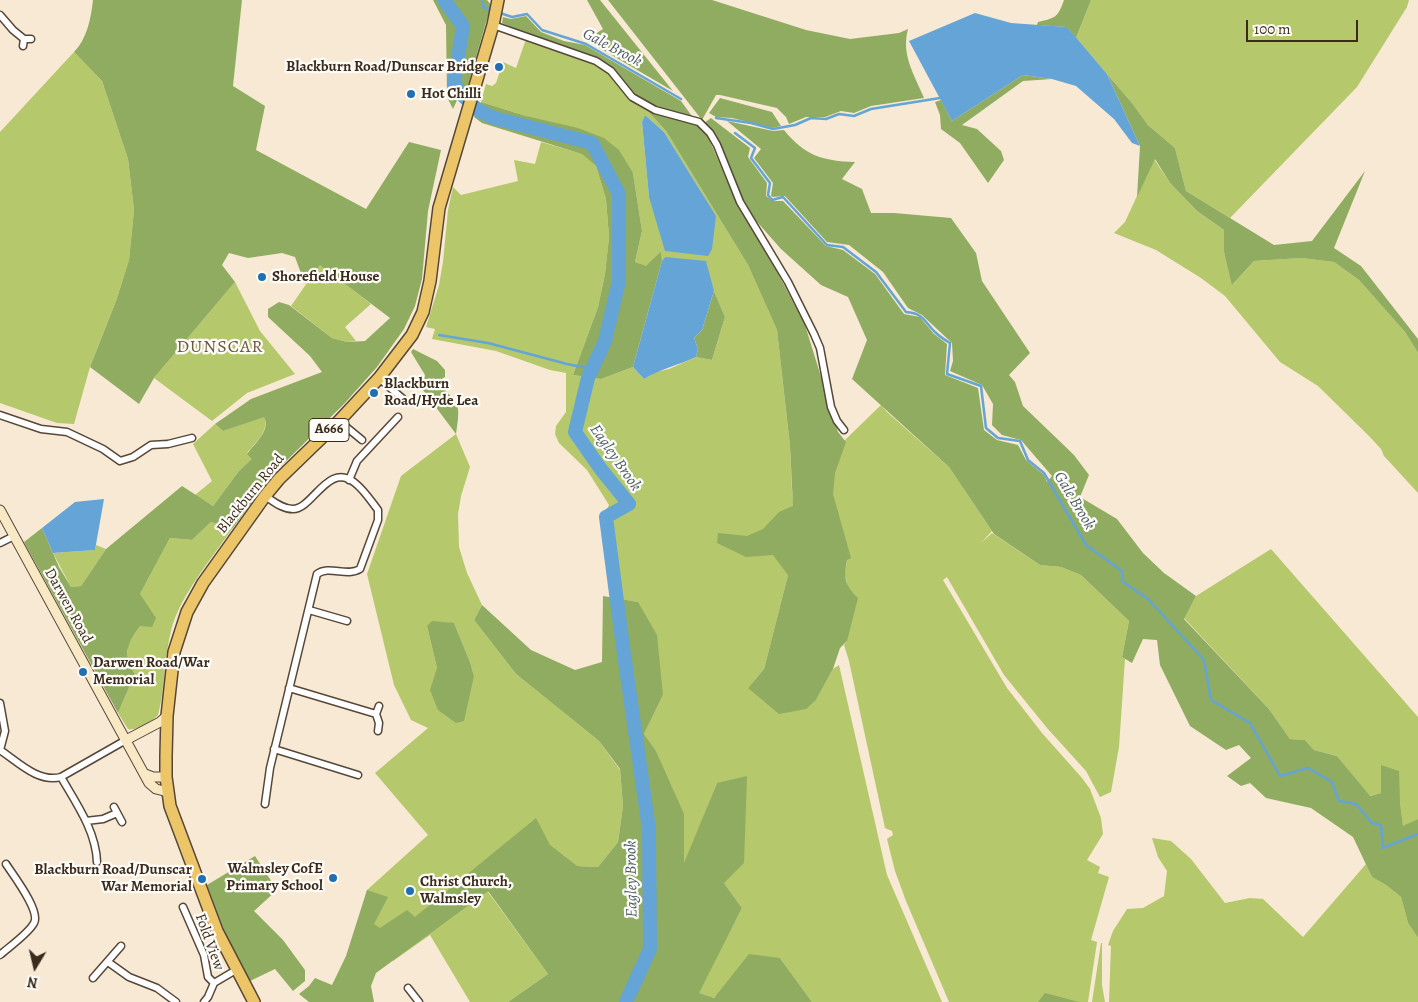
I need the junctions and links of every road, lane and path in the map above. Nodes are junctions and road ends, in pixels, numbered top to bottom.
1 (498, 2) edge
2 (0, 15) edge
3 (493, 23) junction
4 (26, 42) dead end
5 (380, 378) junction
6 (403, 399) dead end
7 (0, 415) edge
8 (398, 417) dead end
9 (339, 421) junction
10 (844, 430) dead end
11 (192, 438) dead end
12 (362, 440) dead end
13 (349, 480) junction
14 (265, 496) junction
15 (0, 510) edge
16 (14, 536) junction
17 (0, 543) edge
18 (309, 610) junction
19 (345, 618) dead end
20 (289, 688) junction
21 (0, 703) edge
22 (379, 706) dead end
23 (376, 714) junction
24 (167, 716) junction
25 (378, 731) dead end
26 (126, 740) junction
27 (274, 749) junction
28 (0, 750) edge
29 (350, 773) junction
30 (145, 774) junction
31 (358, 775) dead end
32 (61, 777) junction
33 (166, 777) junction
34 (348, 780) dead end
35 (168, 792) junction
36 (265, 804) dead end
37 (86, 821) junction
38 (122, 822) dead end
39 (97, 862) dead end
40 (6, 864) dead end
41 (183, 907) dead end
42 (122, 946) dead end
43 (0, 955) edge
44 (108, 962) junction
45 (236, 970) junction
46 (93, 978) dead end
47 (214, 983) junction
48 (409, 987) dead end
49 (176, 1002) edge
50 (204, 1002) edge
51 (254, 1002) edge
52 (419, 1002) edge

1 - 3 highway, Blackburn Road / A666
2 - 4 street
3 - 5 highway, Blackburn Road / A666
3 - 10 street
5 - 6 street
5 - 9 highway, Blackburn Road / A666
7 - 11 street
8 - 13 street
9 - 12 street
9 - 14 highway, Blackburn Road / A666
13 - 14 street
13 - 18 street
14 - 24 highway, Blackburn Road / A666
15 - 16 main road, Darwen Road
16 - 17 street
16 - 26 main road, Darwen Road
18 - 19 street
18 - 20 street
20 - 23 street
20 - 27 street
21 - 28 street
22 - 23 street
23 - 25 street
24 - 26 main road
24 - 33 highway, Blackburn Road / A666
26 - 30 main road, Darwen Road
26 - 32 street
27 - 29 street
27 - 36 street
28 - 32 street
29 - 31 street
29 - 34 street
30 - 33 main road
30 - 35 main road, Darwen Road
32 - 37 street
33 - 35 highway, Blackburn Road / A666
35 - 45 highway, Blackburn Road / A666
37 - 38 street
37 - 39 street
40 - 43 street
41 - 47 street, Fold View
42 - 44 street
44 - 46 street
44 - 49 street
45 - 47 street
45 - 51 highway, Blackburn Road / A666
47 - 50 street
48 - 52 street

